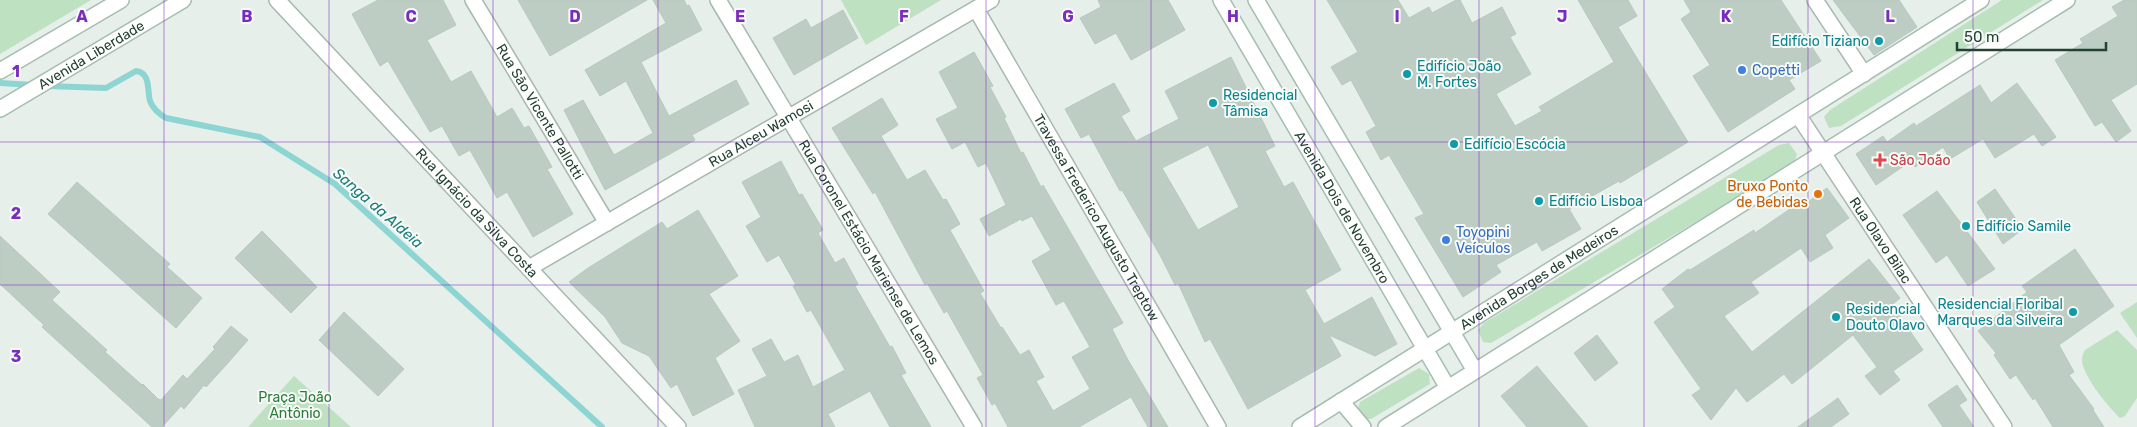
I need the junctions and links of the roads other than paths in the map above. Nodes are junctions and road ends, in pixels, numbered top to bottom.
1 (121, 0) edge
2 (183, 0) edge
3 (276, 0) edge
4 (473, 0) edge
5 (718, 0) edge
6 (991, 0) edge
7 (1221, 0) edge
8 (1256, 0) edge
9 (1814, 0) edge
10 (1982, 0) edge
11 (2066, 0) edge
12 (976, 9) junction
13 (0, 71) edge
14 (1864, 74) junction
15 (0, 109) edge
16 (1798, 115) junction
17 (789, 118) junction
18 (1823, 153) junction
19 (606, 223) junction
20 (529, 268) junction
21 (1452, 331) junction
22 (1425, 348) junction
23 (1475, 371) junction
24 (1448, 388) junction
25 (1340, 401) junction
26 (678, 427) edge
27 (974, 427) edge
28 (1218, 427) edge
29 (1300, 427) edge
30 (1363, 427) edge
31 (1386, 427) edge
32 (2004, 427) edge

1 - 13 street
2 - 15 street, Avenida Liberdade
3 - 20 street, Rua Ignácio da Silva Costa
4 - 19 street, Rua São Vicente Pallotti
5 - 17 street, Rua Coronel Estácio Mariense de Lemos
6 - 12 street, Rua Alceu Wamosi
7 - 22 street, Avenida Dois de Novembro
8 - 21 street
9 - 14 street
10 - 14 street, Avenida Borges de Medeiros
11 - 18 street
12 - 17 street, Rua Alceu Wamosi
12 - 28 street, Travessa Frederico Augusto Treptow
14 - 16 street, Avenida Borges de Medeiros
16 - 18 street, Rua Olavo Bilac
16 - 21 street, Avenida Borges de Medeiros
17 - 19 street, Rua Alceu Wamosi
17 - 27 street, Rua Coronel Estácio Mariense de Lemos
18 - 23 street
18 - 32 street, Rua Olavo Bilac
19 - 20 street, Rua Alceu Wamosi
20 - 26 street, Rua Ignácio da Silva Costa
21 - 22 street, Avenida Borges de Medeiros
21 - 23 street
22 - 24 street, Avenida Dois de Novembro
22 - 25 street, Avenida Borges de Medeiros
23 - 24 street
24 - 31 street
25 - 29 street, Avenida Borges de Medeiros
25 - 30 street

